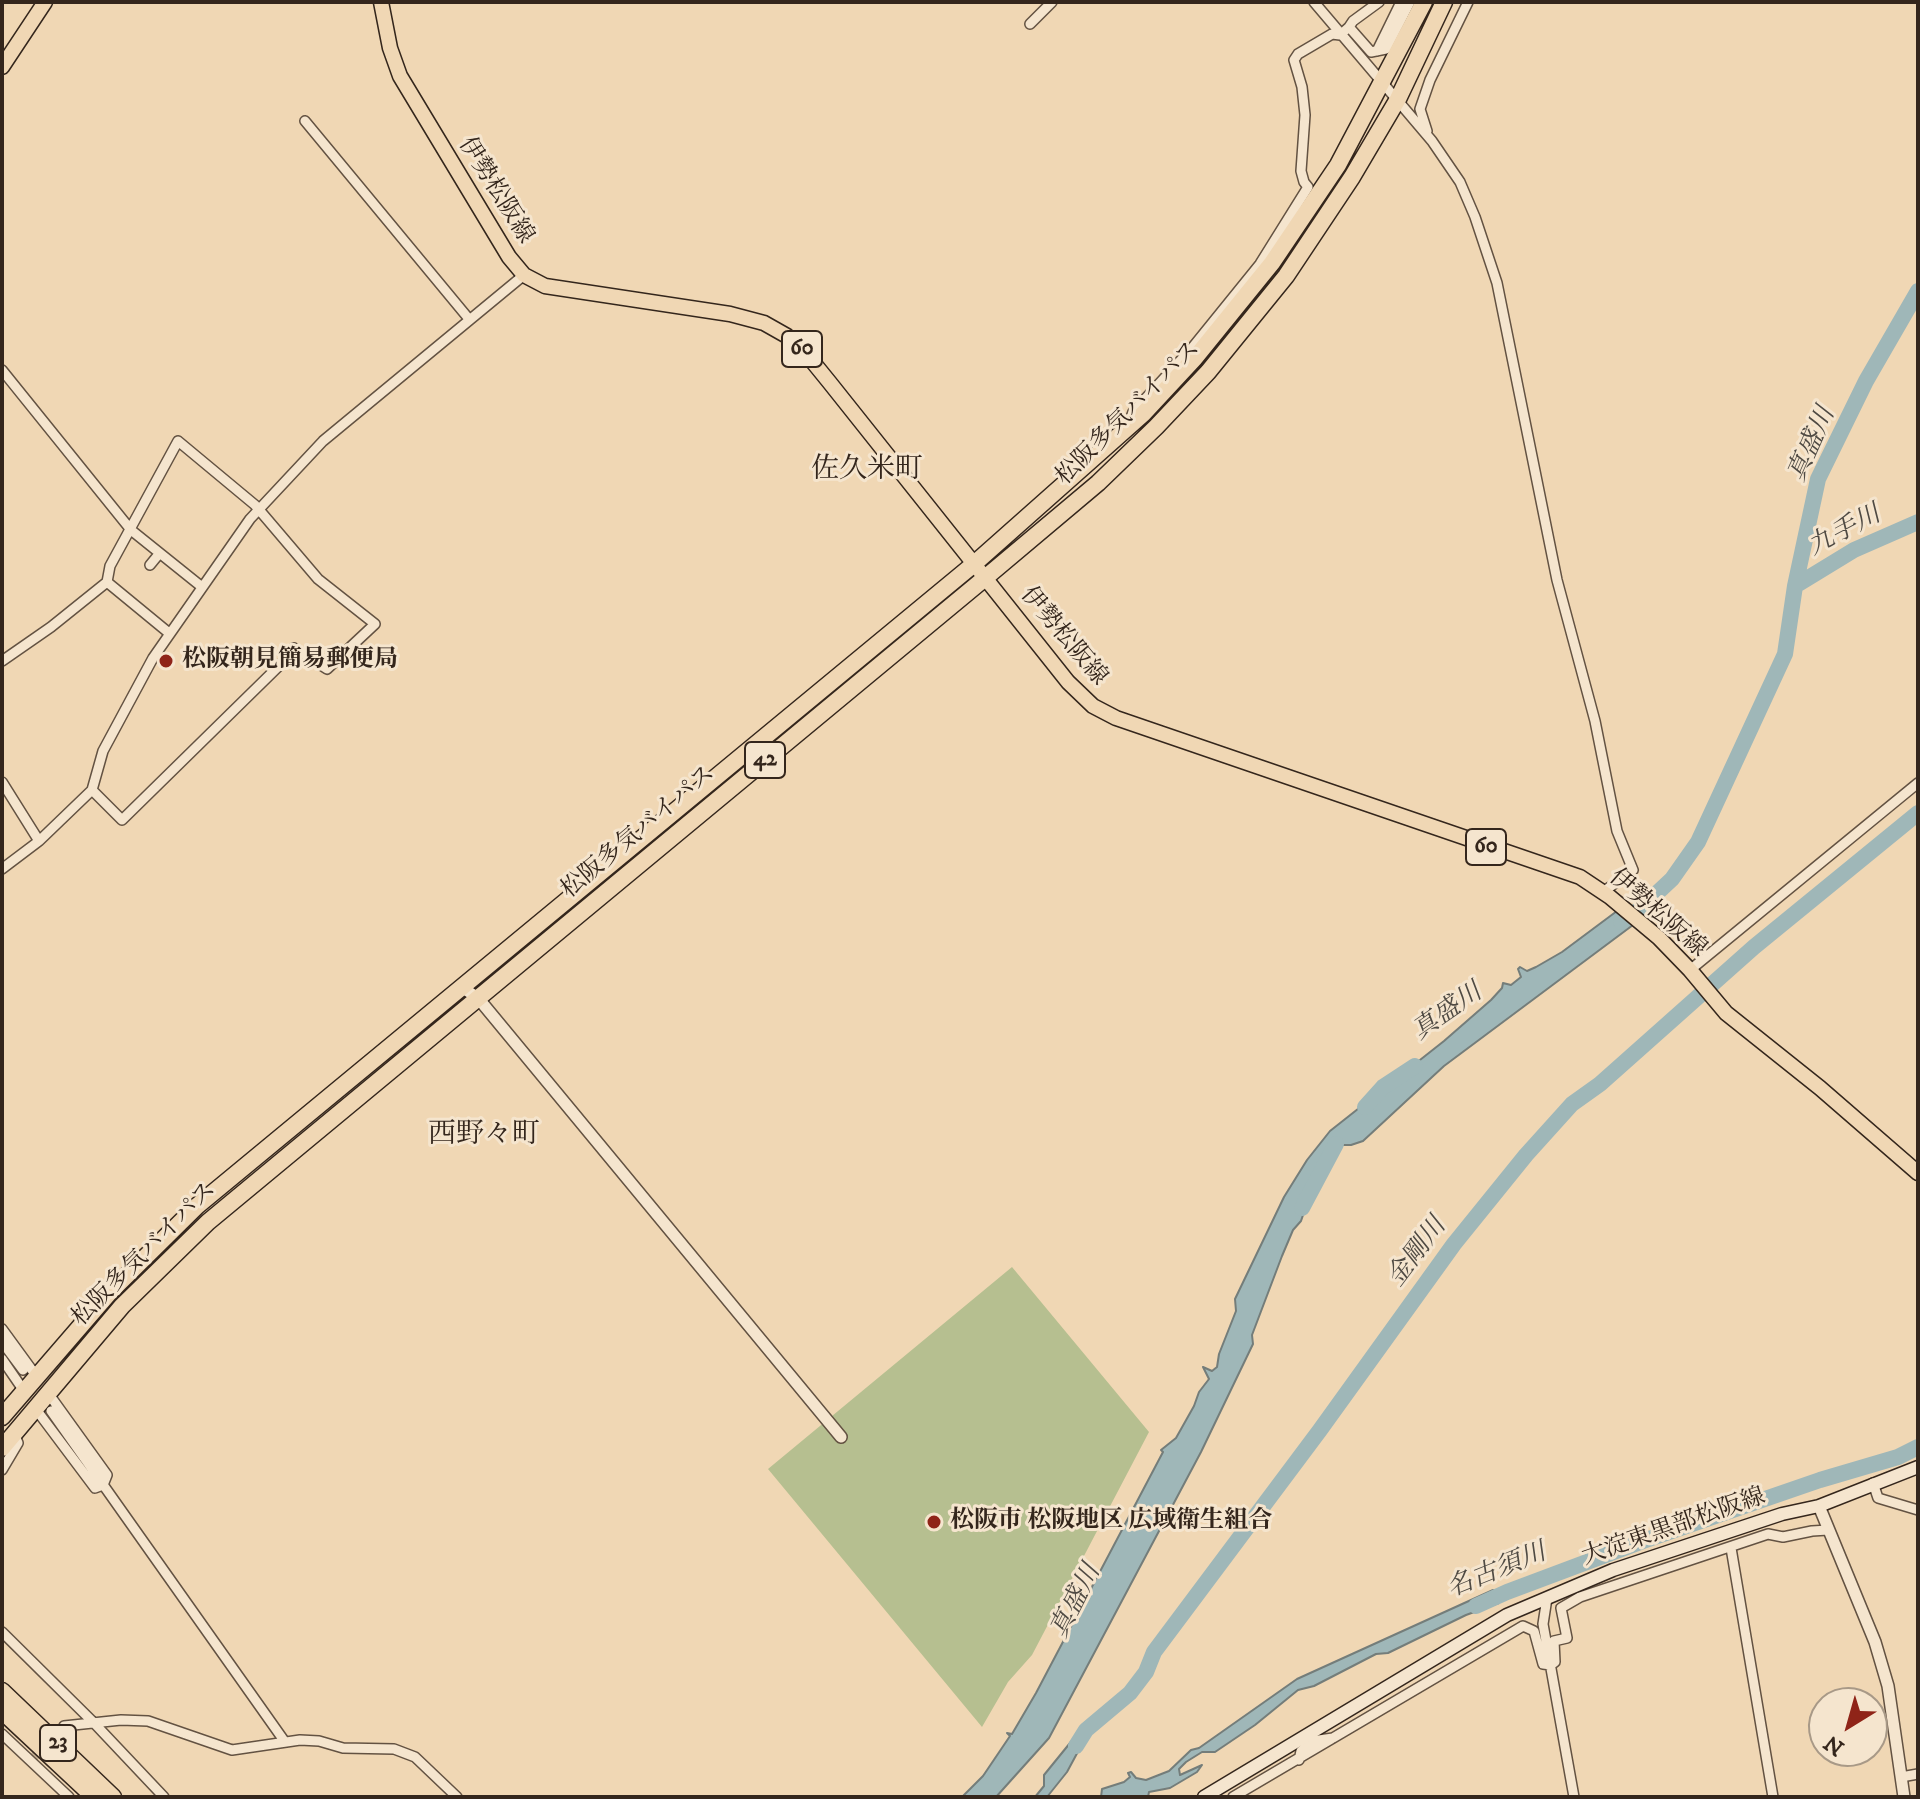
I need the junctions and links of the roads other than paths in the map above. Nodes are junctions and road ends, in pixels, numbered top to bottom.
1 (45, 2) edge
2 (381, 2) edge
3 (1052, 2) edge
4 (1314, 2) edge
5 (1379, 2) edge
6 (1401, 2) edge
7 (1410, 2) edge
8 (1424, 2) edge
9 (1444, 2) edge
10 (1468, 2) edge
11 (1030, 24) dead end
12 (1349, 27) junction
13 (1340, 35) junction
14 (1377, 51) junction
15 (2, 67) edge
16 (1384, 82) junction
17 (1398, 99) junction
18 (305, 121) dead end
19 (1432, 141) junction
20 (524, 275) junction
21 (469, 319) junction
22 (2, 370) edge
23 (1126, 429) junction
24 (258, 511) junction
25 (131, 530) junction
26 (159, 554) junction
27 (974, 564) junction
28 (150, 565) dead end
29 (985, 578) junction
30 (107, 582) junction
31 (202, 587) junction
32 (169, 633) junction
33 (2, 661) edge
34 (2, 782) edge
35 (1918, 783) edge
36 (92, 790) junction
37 (39, 841) junction
38 (2, 869) edge
39 (1606, 894) junction
40 (1690, 970) junction
41 (463, 988) junction
42 (478, 998) junction
43 (1918, 1173) edge
44 (2, 1329) edge
45 (2, 1342) edge
46 (2, 1359) edge
47 (30, 1373) junction
48 (24, 1391) junction
49 (48, 1393) junction
50 (43, 1410) junction
51 (2, 1417) edge
52 (14, 1433) junction
53 (841, 1437) dead end
54 (2, 1448) edge
55 (1918, 1467) edge
56 (2, 1470) edge
57 (1873, 1483) junction
58 (103, 1485) junction
59 (1819, 1506) junction
60 (1918, 1510) edge
61 (1828, 1530) junction
62 (1731, 1548) junction
63 (1547, 1598) junction
64 (2, 1632) edge
65 (1551, 1665) junction
66 (2, 1691) edge
67 (2, 1711) edge
68 (95, 1724) junction
69 (64, 1726) tunnel mouth
70 (2, 1734) edge
71 (1311, 1738) junction
72 (1334, 1739) junction
73 (289, 1741) junction
74 (1299, 1760) junction
75 (1918, 1774) edge
76 (1901, 1777) junction
77 (69, 1797) edge
78 (94, 1797) edge
79 (113, 1797) edge
80 (164, 1797) edge
81 (457, 1797) edge
82 (1204, 1797) edge
83 (1233, 1797) edge
84 (1574, 1797) edge
85 (1773, 1797) edge
86 (1904, 1797) edge

1 - 15 main road
2 - 20 main road, 伊勢松阪線
3 - 11 street
4 - 13 street
5 - 12 street
6 - 14 street
7 - 14 street
8 - 16 highway, 松阪多気バイパス / 42
9 - 17 highway, 松阪多気バイパス / 42
10 - 19 street
12 - 13 street
12 - 14 street
13 - 16 street
13 - 23 street
16 - 17 street
16 - 23 highway, 松阪多気バイパス / 42
17 - 19 street
17 - 29 highway, 松阪多気バイパス / 42
18 - 21 street
19 - 39 street
20 - 21 street
20 - 27 main road, 伊勢松阪線 / 60
21 - 24 street
22 - 25 street
23 - 27 highway, 松阪多気バイパス / 42
24 - 25 street
24 - 31 street
24 - 36 street
25 - 26 street
25 - 30 street
26 - 28 street
26 - 31 street
27 - 29 main road, 伊勢松阪線 / 60
27 - 41 highway, 松阪多気バイパス / 42
29 - 39 main road, 伊勢松阪線 / 60
29 - 42 highway, 松阪多気バイパス / 42
30 - 32 street
30 - 33 street
31 - 32 street
32 - 36 street
34 - 37 street
35 - 40 street
36 - 37 street
37 - 38 street
39 - 40 main road, 伊勢松阪線 / 60
40 - 43 main road, 伊勢松阪線 / 60
41 - 42 street
41 - 47 highway, 松阪多気バイパス / 42
42 - 49 highway, 松阪多気バイパス / 42
42 - 53 street
44 - 47 street
45 - 47 street
46 - 48 street
47 - 48 highway, 松阪多気バイパス / 42
48 - 51 highway, 松阪多気バイパス / 42
49 - 50 highway, 松阪多気バイパス / 42
49 - 58 street
50 - 52 highway, 松阪多気バイパス / 42
50 - 58 street
50 - 58 street
52 - 54 highway, 松阪多気バイパス / 42
52 - 56 street
55 - 57 main road, 大淀東黒部松阪線
57 - 59 main road, 大淀東黒部松阪線
57 - 60 street
58 - 73 street
59 - 61 street
59 - 63 main road, 大淀東黒部松阪線
61 - 62 street
61 - 76 street
62 - 65 street
62 - 85 street
63 - 65 street
63 - 71 main road, 大淀東黒部松阪線
64 - 68 street
65 - 72 street
65 - 84 street
66 - 79 highway, 23
67 - 78 highway, 23
68 - 69 street
68 - 73 street
68 - 80 street
70 - 77 street
71 - 72 street
71 - 74 street
71 - 82 main road, 大淀東黒部松阪線
72 - 74 street
73 - 81 street
74 - 83 street
75 - 76 street
76 - 86 street

